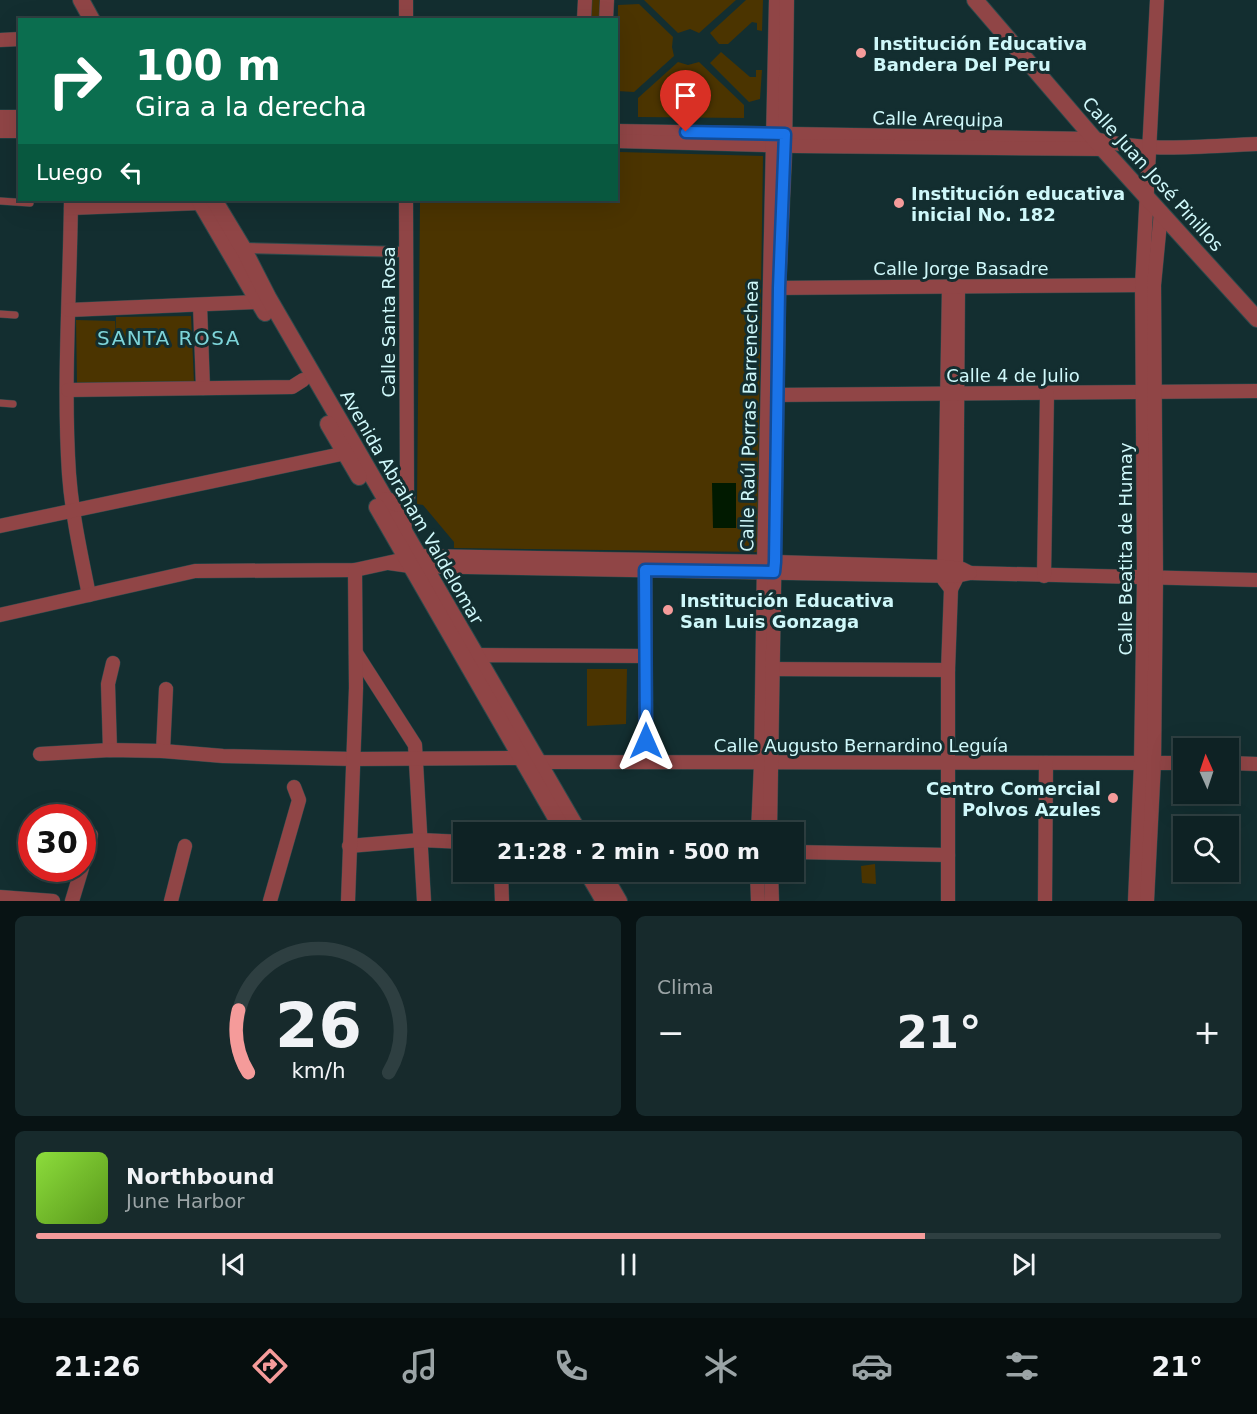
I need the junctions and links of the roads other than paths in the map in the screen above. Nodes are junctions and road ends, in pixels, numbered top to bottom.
1 (81, 0) edge
2 (406, 0) edge
3 (585, 0) edge
4 (607, 0) edge
5 (776, 0) edge
6 (787, 0) edge
7 (975, 0) edge
8 (1157, 0) edge
9 (91, 18) edge
10 (406, 18) edge
11 (584, 18) edge
12 (606, 18) edge
13 (0, 39) edge
14 (18, 39) edge
15 (0, 117) edge
16 (18, 117) edge
17 (618, 130) edge
18 (0, 131) edge
19 (18, 131) edge
20 (779, 140) junction
21 (618, 141) edge
22 (1099, 144) junction
23 (1257, 144) edge
24 (1149, 148) junction
25 (1147, 196) junction
26 (0, 201) edge
27 (205, 201) edge
28 (406, 201) edge
29 (30, 203) dead end
30 (71, 204) edge
31 (1161, 212) junction
32 (243, 248) junction
33 (406, 252) junction
34 (1148, 285) junction
35 (954, 286) junction
36 (774, 288) junction
37 (263, 300) junction
38 (200, 305) junction
39 (69, 310) junction
40 (0, 314) edge
41 (15, 315) dead end
42 (1257, 319) edge
43 (303, 380) junction
44 (203, 388) junction
45 (68, 390) junction
46 (1257, 391) edge
47 (952, 393) junction
48 (1148, 393) junction
49 (1047, 394) junction
50 (773, 395) junction
51 (0, 403) edge
52 (13, 404) dead end
53 (351, 451) junction
54 (406, 496) junction
55 (386, 500) junction
56 (73, 510) junction
57 (0, 526) edge
58 (405, 531) junction
59 (413, 560) junction
60 (645, 565) junction
61 (769, 567) junction
62 (355, 570) junction
63 (950, 575) junction
64 (1044, 576) junction
65 (1150, 578) junction
66 (1257, 580) edge
67 (89, 595) junction
68 (0, 615) edge
69 (355, 651) junction
70 (645, 656) junction
71 (470, 658) junction
72 (113, 663) dead end
73 (768, 669) junction
74 (948, 670) junction
75 (166, 690) dead end
76 (110, 750) junction
77 (163, 751) junction
78 (40, 754) dead end
79 (521, 758) junction
80 (354, 759) junction
81 (416, 759) junction
82 (538, 762) junction
83 (646, 762) junction
84 (766, 763) junction
85 (948, 763) junction
86 (1046, 763) junction
87 (1148, 763) junction
88 (1173, 763) edge
89 (1239, 764) edge
90 (1257, 764) edge
91 (294, 787) dead end
92 (558, 822) edge
93 (573, 822) edge
94 (759, 822) edge
95 (769, 822) edge
96 (420, 840) junction
97 (453, 842) edge
98 (185, 846) dead end
99 (349, 846) junction
100 (804, 852) edge
101 (948, 855) junction
102 (78, 882) edge
103 (501, 882) edge
104 (593, 882) edge
105 (608, 882) edge
106 (757, 882) edge
107 (771, 882) edge
108 (0, 897) edge
109 (53, 901) edge
110 (72, 901) edge
111 (171, 901) edge
112 (270, 901) edge
113 (348, 901) edge
114 (424, 901) edge
115 (502, 901) edge
116 (604, 901) edge
117 (619, 901) edge
118 (758, 901) edge
119 (772, 901) edge
120 (948, 901) edge
121 (1045, 901) edge
122 (1135, 901) edge
123 (1147, 901) edge

1 - 9 street
2 - 10 street
3 - 11 street
4 - 12 street
5 - 20 street, Calle Raúl Porras Barrenechea
6 - 20 street, Calle Raúl Porras Barrenechea
7 - 22 street, Calle Juan José Pinillos
8 - 24 street, Calle Beatita de Humay
13 - 14 street
15 - 16 street
17 - 20 street, Calle Arequipa
18 - 19 street
20 - 21 street, Calle Arequipa
20 - 22 street, Calle Arequipa
20 - 36 street, Calle Raúl Porras Barrenechea
22 - 24 street, Calle Arequipa
22 - 25 street, Calle Juan José Pinillos
23 - 24 street, Calle Arequipa
24 - 25 street, Calle Beatita de Humay
25 - 31 street, Calle Juan José Pinillos
25 - 34 street, Calle Beatita de Humay
26 - 29 lane
27 - 30 street
27 - 32 street, Avenida Abraham Valdelomar
27 - 37 street, Avenida Abraham Valdelomar
28 - 33 street, Calle Santa Rosa
30 - 39 street
31 - 34 street, Calle Beatita de Humay
31 - 42 street, Calle Juan José Pinillos
32 - 33 street
32 - 37 street, Avenida Abraham Valdelomar
33 - 54 street, Calle Santa Rosa
34 - 35 street, Calle Jorge Basadre
34 - 48 street, Calle Beatita de Humay
35 - 36 street, Calle Jorge Basadre
35 - 47 street
36 - 50 street, Calle Raúl Porras Barrenechea
37 - 38 street
37 - 43 street, Avenida Abraham Valdelomar
37 - 53 street, Avenida Abraham Valdelomar
38 - 39 street
38 - 44 street
39 - 45 street
40 - 41 lane
43 - 44 street
43 - 53 street, Avenida Abraham Valdelomar
44 - 45 street
45 - 56 street
46 - 48 street, Calle 4 de Julio
47 - 49 street, Calle 4 de Julio
47 - 50 street, Calle 4 de Julio
47 - 63 street
48 - 49 street, Calle 4 de Julio
48 - 65 street, Calle Beatita de Humay
49 - 64 street
50 - 61 street, Calle Raúl Porras Barrenechea
51 - 52 lane
53 - 55 street, Avenida Abraham Valdelomar
53 - 56 street
53 - 59 street, Avenida Abraham Valdelomar
54 - 55 street
54 - 58 street, Calle Santa Rosa
55 - 58 street, Avenida Abraham Valdelomar
56 - 57 street
56 - 67 street
58 - 59 street, Avenida Abraham Valdelomar
59 - 60 street
59 - 62 street
59 - 71 street, Avenida Abraham Valdelomar
60 - 61 street
60 - 70 street
61 - 63 street
61 - 73 street, Calle Raúl Porras Barrenechea
62 - 67 street
62 - 69 street
63 - 64 street
63 - 74 street
64 - 65 street
65 - 66 street
65 - 87 street, Calle Beatita de Humay
67 - 68 street
69 - 80 street
69 - 81 street
70 - 71 street
70 - 83 street
71 - 79 street, Avenida Abraham Valdelomar
71 - 82 street, Avenida Abraham Valdelomar
72 - 76 street
73 - 74 street
73 - 84 street, Calle Raúl Porras Barrenechea
74 - 85 street
75 - 77 street
76 - 77 street, Calle Augusto Bernardino Leguía
76 - 78 street, Calle Augusto Bernardino Leguía
77 - 80 street, Calle Augusto Bernardino Leguía
79 - 81 street, Calle Augusto Bernardino Leguía
79 - 82 street, Calle Augusto Bernardino Leguía
79 - 92 street, Avenida Abraham Valdelomar
80 - 81 street, Calle Augusto Bernardino Leguía
80 - 99 street
81 - 96 street
82 - 83 street, Calle Augusto Bernardino Leguía
82 - 93 street, Avenida Abraham Valdelomar
83 - 84 street, Calle Augusto Bernardino Leguía
84 - 85 street, Calle Augusto Bernardino Leguía
84 - 94 street, Calle Raúl Porras Barrenechea
84 - 95 street, Calle Raúl Porras Barrenechea
85 - 86 street, Calle Augusto Bernardino Leguía
85 - 101 street
86 - 87 street, Calle Augusto Bernardino Leguía
86 - 121 street
87 - 88 street, Calle Augusto Bernardino Leguía
87 - 122 street, Calle Beatita de Humay
87 - 123 street, Calle Beatita de Humay
89 - 90 street
91 - 112 street
96 - 97 street
96 - 99 street
96 - 114 street
98 - 111 street
99 - 113 street
100 - 101 street
101 - 120 street
102 - 110 street
103 - 115 street
104 - 116 street
105 - 117 street
106 - 118 street
107 - 119 street
108 - 109 street

